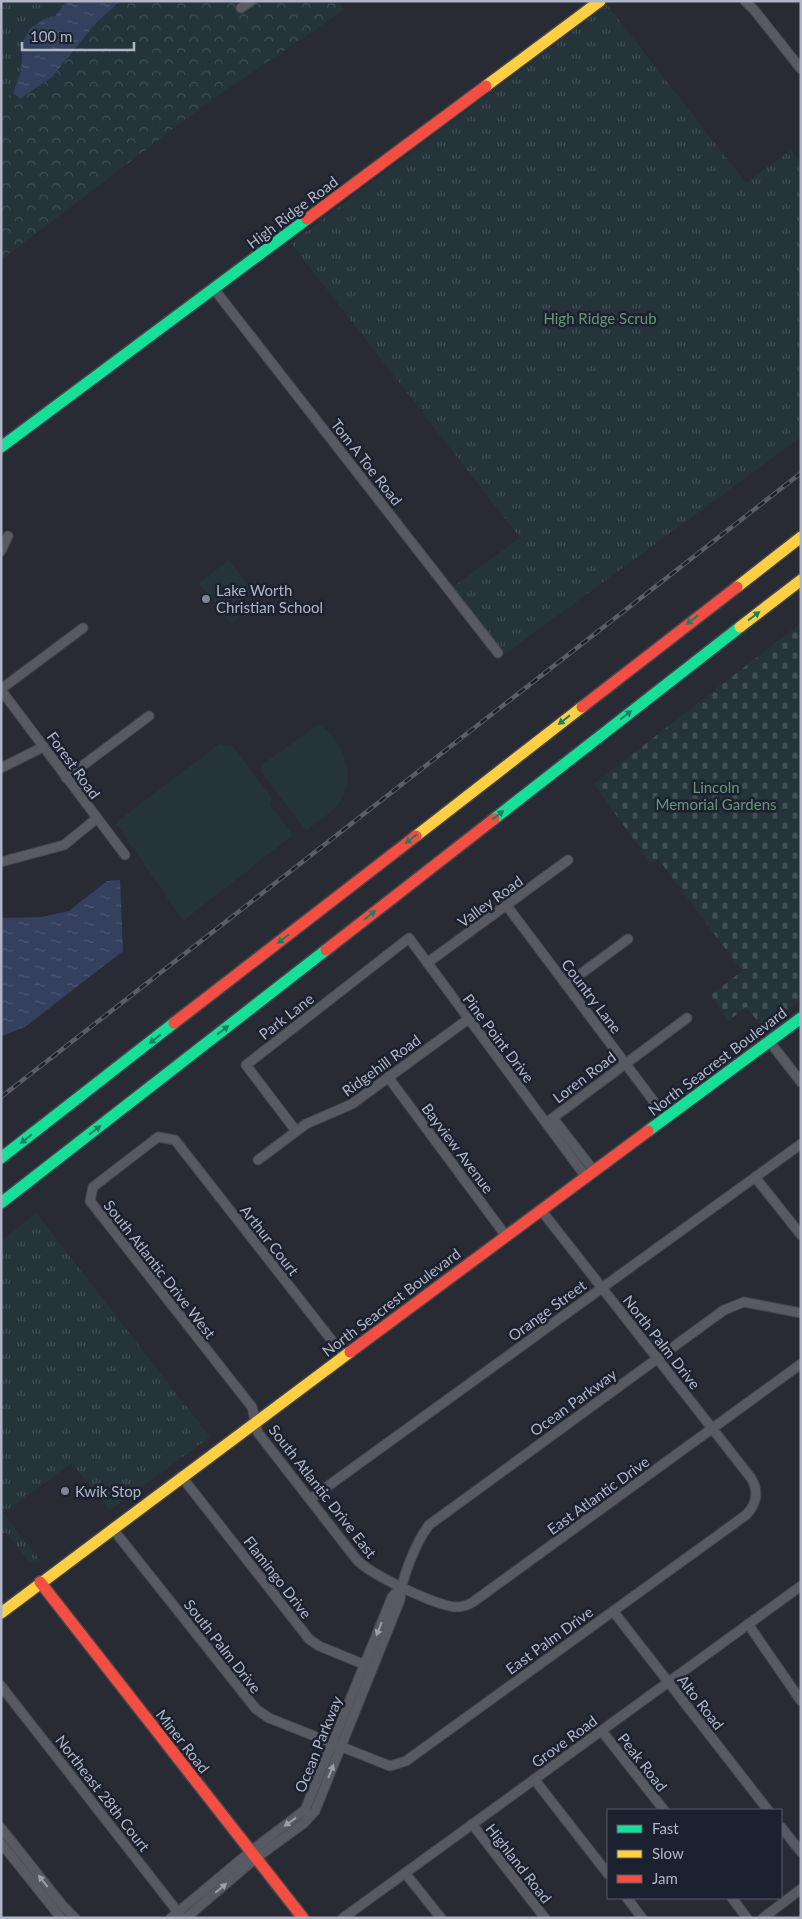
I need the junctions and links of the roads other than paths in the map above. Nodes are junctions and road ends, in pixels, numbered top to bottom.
1 (251, 1) edge
2 (600, 1) edge
3 (745, 1) edge
4 (241, 8) dead end
5 (801, 69) edge
6 (214, 289) junction
7 (1, 447) edge
8 (8, 536) dead end
9 (801, 537) edge
10 (1, 551) edge
11 (801, 580) edge
12 (83, 628) dead end
13 (498, 653) dead end
14 (1, 690) edge
15 (149, 716) dead end
16 (44, 748) junction
17 (1, 768) edge
18 (66, 778) junction
19 (96, 819) junction
20 (124, 855) dead end
21 (568, 860) dead end
22 (1, 862) edge
23 (507, 906) junction
24 (409, 938) joint
25 (628, 939) dead end
26 (427, 964) junction
27 (567, 984) junction
28 (687, 1018) dead end
29 (801, 1018) edge
30 (468, 1020) junction
31 (769, 1041) junction
32 (626, 1064) junction
33 (388, 1077) junction
34 (801, 1082) edge
35 (655, 1103) dead end
36 (550, 1120) junction
37 (296, 1130) junction
38 (175, 1140) joint
39 (801, 1144) edge
40 (1, 1158) edge
41 (258, 1160) dead end
42 (590, 1174) junction
43 (756, 1177) junction
44 (1, 1204) edge
45 (541, 1210) junction
46 (801, 1235) edge
47 (506, 1236) junction
48 (602, 1288) junction
49 (801, 1313) edge
50 (344, 1356) junction
51 (657, 1358) junction
52 (801, 1364) edge
53 (256, 1421) junction
54 (712, 1429) junction
55 (182, 1476) junction
56 (756, 1494) joint
57 (310, 1499) junction
58 (112, 1528) junction
59 (40, 1582) junction
60 (801, 1586) edge
61 (401, 1587) junction
62 (613, 1611) junction
63 (1, 1614) edge
64 (748, 1624) junction
65 (369, 1666) junction
66 (668, 1682) junction
67 (1, 1686) edge
68 (801, 1701) edge
69 (602, 1730) junction
70 (337, 1746) junction
71 (534, 1779) junction
72 (663, 1809) edge
73 (767, 1809) edge
74 (472, 1824) junction
75 (1, 1828) edge
76 (782, 1828) edge
77 (1, 1843) edge
78 (801, 1852) edge
79 (254, 1855) junction
80 (405, 1873) junction
81 (607, 1873) edge
82 (801, 1888) edge
83 (628, 1899) edge
84 (733, 1899) edge
85 (179, 1916) edge
86 (61, 1918) edge
87 (74, 1918) edge
88 (303, 1918) edge
89 (343, 1918) edge
90 (440, 1918) edge
91 (545, 1918) edge
92 (642, 1918) edge
93 (747, 1918) edge
94 (763, 1918) edge

1 - 4 street
2 - 6 main road, High Ridge Road
3 - 5 street
6 - 7 main road, High Ridge Road
6 - 13 street, Tom A Toe Road
8 - 10 street
9 -> 40 main road
44 -> 11 main road
12 - 14 street
14 - 16 street, Forest Road
15 - 18 street
16 - 17 street
16 - 18 street, Forest Road
18 - 19 street, Forest Road
19 - 20 street, Forest Road
19 - 22 street
21 - 23 street, Valley Road
23 - 26 street, Valley Road
23 - 27 street, Country Lane
24 - 26 street, Pine Point Drive
24 - 37 street, Park Lane
25 - 27 street
26 - 30 street, Pine Point Drive
27 - 32 street, Country Lane
28 - 32 street, Loren Road
29 - 31 main road, North Seacrest Boulevard
30 - 33 street, Ridgehill Road
30 - 36 street, Pine Point Drive
31 - 34 street
31 - 42 main road, North Seacrest Boulevard
32 - 35 street, Country Lane
32 - 36 street, Loren Road
33 - 37 street, Ridgehill Road
33 - 47 street, Bayview Avenue
36 - 42 street, Pine Point Drive
37 - 41 street, Ridgehill Road
38 - 50 street, Arthur Court
38 - 53 street, South Atlantic Drive West
39 - 43 street, Orange Street
42 - 45 main road, North Seacrest Boulevard
43 - 46 street
43 - 48 street, Orange Street
45 - 47 main road, North Seacrest Boulevard
45 - 48 street, North Palm Drive
47 - 50 main road, North Seacrest Boulevard
48 - 51 street, North Palm Drive
48 - 57 street, Orange Street
49 - 51 street, Ocean Parkway
50 - 53 main road, North Seacrest Boulevard
51 - 54 street, North Palm Drive
51 - 61 street, Ocean Parkway
52 - 54 street, East Atlantic Drive
53 - 55 main road, North Seacrest Boulevard
53 - 57 street, South Atlantic Drive East
54 - 56 street, North Palm Drive
54 - 61 street, East Atlantic Drive
55 - 58 main road, North Seacrest Boulevard
55 - 65 street, Flamingo Drive
56 - 62 street, East Palm Drive
57 - 61 street, South Atlantic Drive East
58 - 59 main road, North Seacrest Boulevard
58 - 70 street, South Palm Drive
59 - 63 main road, North Seacrest Boulevard
59 - 79 main road, Miner Road
60 - 64 street, Grove Road
61 - 65 street, Ocean Parkway
62 - 66 street, Alto Road
62 - 70 street, East Palm Drive
64 - 66 street, Grove Road
64 - 68 street
65 - 70 street, Ocean Parkway
66 - 69 street, Grove Road
66 - 73 street, Alto Road
67 - 85 street, Northeast 28th Court
69 - 71 street, Grove Road
69 - 72 street, Peak Road
70 - 79 street, Ocean Parkway
71 - 74 street, Grove Road
71 - 81 street
74 - 80 street, Grove Road
74 - 91 street, Highland Road
87 -> 75 street
76 - 78 street
77 - 86 street
79 - 85 street, Ocean Parkway
79 - 88 main road, Miner Road
80 - 89 street, Grove Road
80 - 90 street
82 - 94 street
83 - 92 street
84 - 93 street

